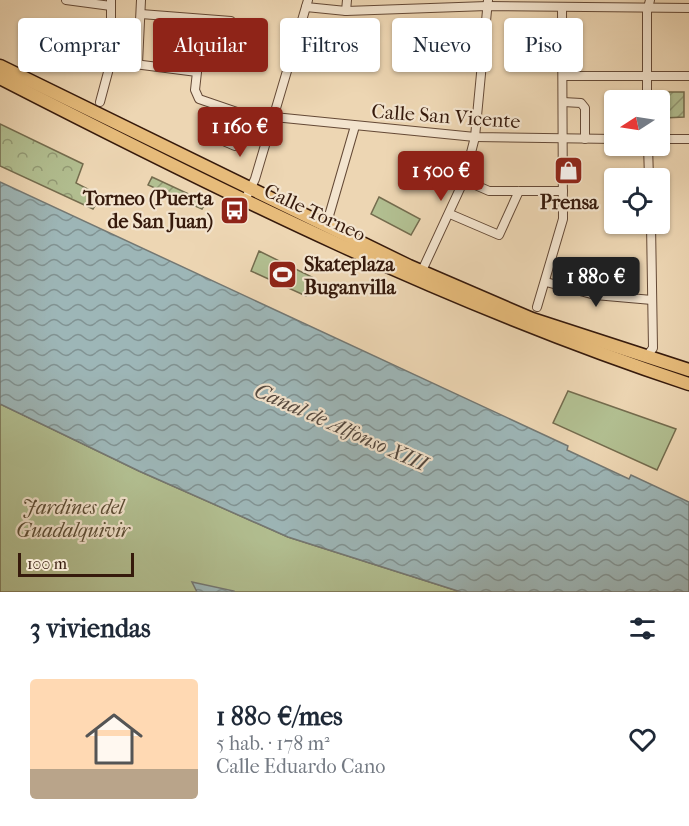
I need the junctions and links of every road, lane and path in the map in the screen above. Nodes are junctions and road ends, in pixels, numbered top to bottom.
1 (66, 0) edge
2 (141, 0) edge
3 (346, 0) edge
4 (111, 3) edge
5 (488, 3) edge
6 (650, 3) edge
7 (307, 4) edge
8 (566, 5) edge
9 (689, 8) edge
10 (346, 11) junction
11 (141, 14) junction
12 (141, 18) edge
13 (183, 18) edge
14 (0, 66) edge
15 (108, 72) edge
16 (197, 72) edge
17 (563, 76) junction
18 (689, 76) edge
19 (646, 77) junction
20 (0, 78) edge
21 (647, 90) edge
22 (100, 102) dead end
23 (563, 102) junction
24 (247, 117) junction
25 (273, 121) junction
26 (355, 126) junction
27 (207, 134) dead end
28 (475, 137) junction
29 (563, 139) junction
30 (585, 139) junction
31 (604, 139) edge
32 (670, 139) edge
33 (689, 139) edge
34 (464, 180) junction
35 (519, 191) junction
36 (563, 191) junction
37 (248, 195) junction
38 (450, 213) junction
39 (326, 226) junction
40 (651, 234) edge
41 (419, 276) junction
42 (546, 282) junction
43 (652, 300) junction
44 (537, 307) dead end
45 (647, 356) junction
46 (689, 370) edge
47 (689, 384) edge

1 - 4 street
2 - 11 street
3 - 10 street
5 - 8 street
5 - 10 street
5 - 28 street
6 - 8 street
6 - 9 street
6 - 19 street
7 - 10 street
7 - 25 street
8 - 17 street
11 - 12 street
11 - 13 street
14 - 37 main road, Calle Torneo
15 - 22 street
16 - 24 street, Calle San Vicente
17 - 19 street
17 - 23 street
18 - 19 street
19 - 21 street
20 - 37 main road, Calle Torneo
23 - 29 street
23 - 30 street
24 - 25 street, Calle San Vicente
24 - 27 street
25 - 26 street, Calle San Vicente
25 - 37 street
26 - 28 street, Calle San Vicente
26 - 39 street
28 - 29 street, Calle San Vicente
28 - 34 street
29 - 30 street, Calle San Vicente
29 - 36 street
30 - 31 street, Calle San Vicente
32 - 33 street
34 - 35 street
34 - 38 street
35 - 36 street
35 - 38 street
36 - 42 street
37 - 39 main road, Calle Torneo
37 - 41 main road, Calle Torneo
38 - 41 street
39 - 41 main road, Calle Torneo
40 - 43 street
41 - 45 main road, Calle Torneo
41 - 47 main road, Calle Torneo
42 - 43 street
42 - 44 street
43 - 45 street
45 - 46 main road, Calle Torneo

